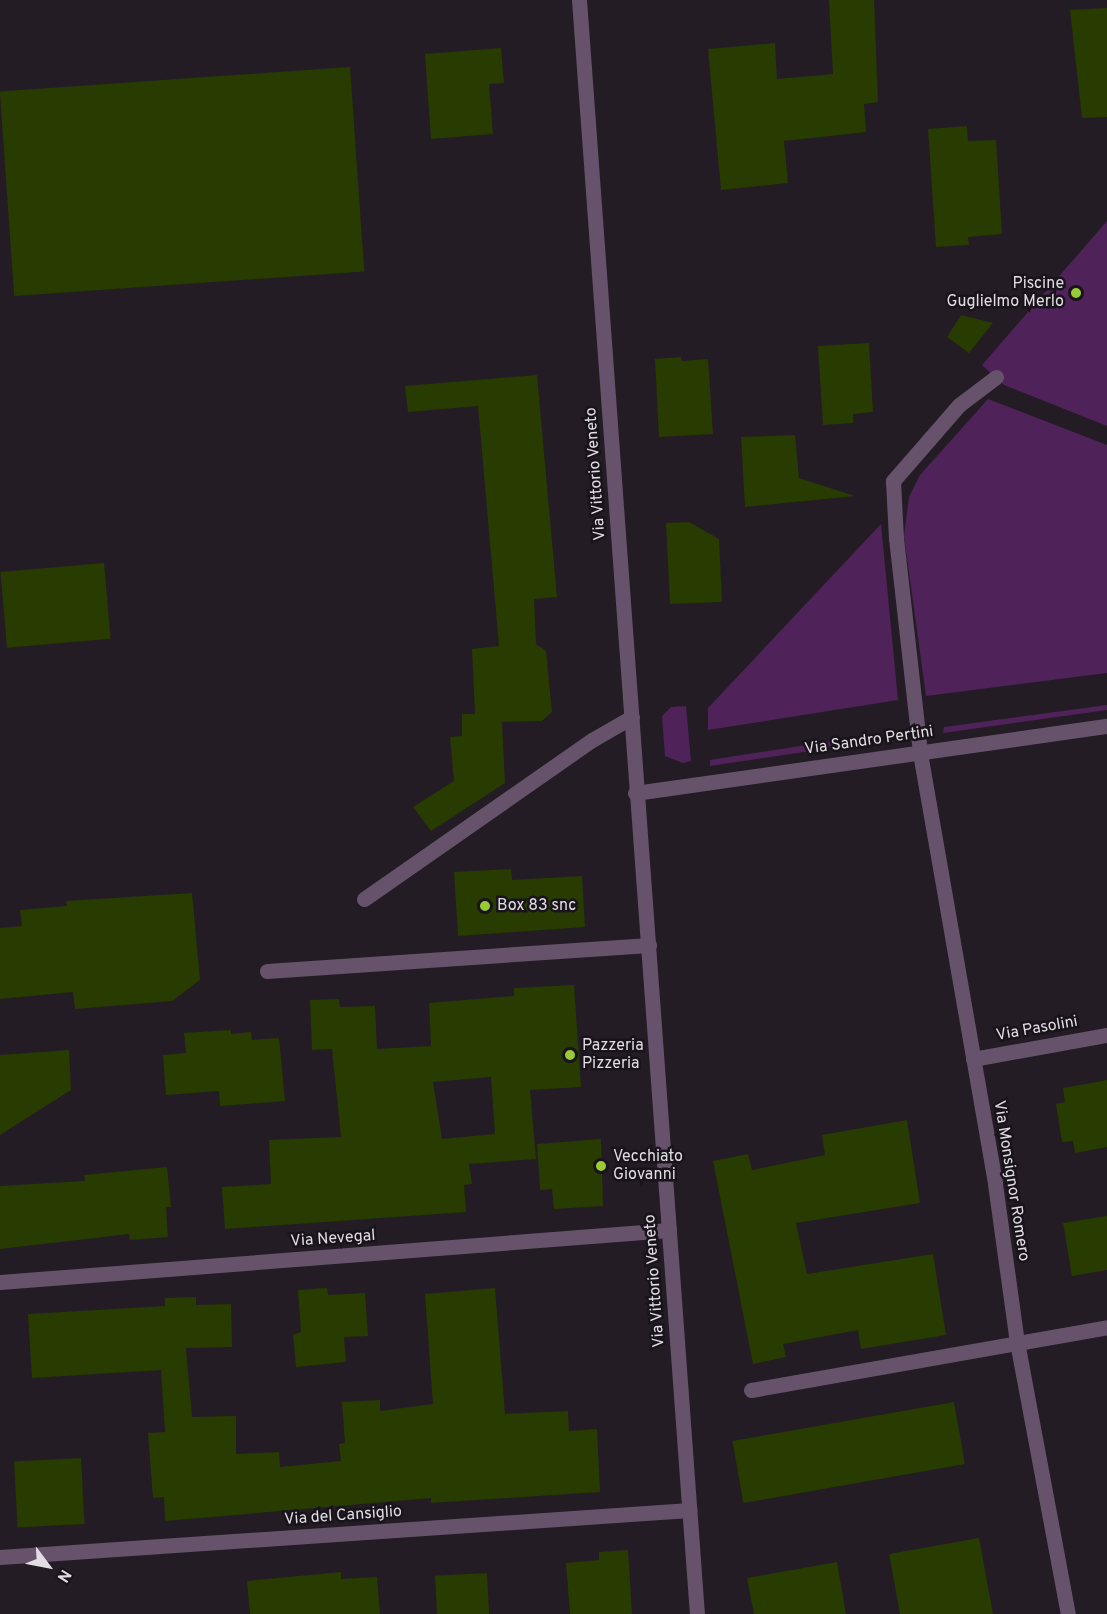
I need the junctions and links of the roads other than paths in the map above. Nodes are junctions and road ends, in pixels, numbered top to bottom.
1 (579, 0) edge
2 (996, 377) dead end
3 (632, 717) junction
4 (1107, 726) edge
5 (920, 753) junction
6 (635, 793) junction
7 (364, 900) dead end
8 (649, 945) junction
9 (267, 971) dead end
10 (1107, 1035) edge
11 (973, 1059) junction
12 (669, 1230) junction
13 (0, 1282) edge
14 (1107, 1327) edge
15 (1017, 1342) junction
16 (751, 1390) dead end
17 (689, 1510) junction
18 (0, 1557) edge
19 (697, 1614) edge
20 (1068, 1614) edge

1 - 3 street, Via Vittorio Veneto
2 - 5 street, Via Monsignor Romero
3 - 6 street, Via Vittorio Veneto
3 - 7 street
4 - 5 street, Via Sandro Pertini
5 - 6 street, Via Sandro Pertini
5 - 11 street, Via Monsignor Romero
6 - 8 street, Via Vittorio Veneto
8 - 9 street
8 - 12 street, Via Vittorio Veneto
10 - 11 street, Via Pasolini
11 - 15 street, Via Monsignor Romero
12 - 13 street, Via Nevegal
12 - 17 street, Via Vittorio Veneto
14 - 15 street
15 - 16 street
15 - 20 street, Via Monsignor Romero
17 - 18 street, Via del Cansiglio
17 - 19 street, Via Vittorio Veneto

